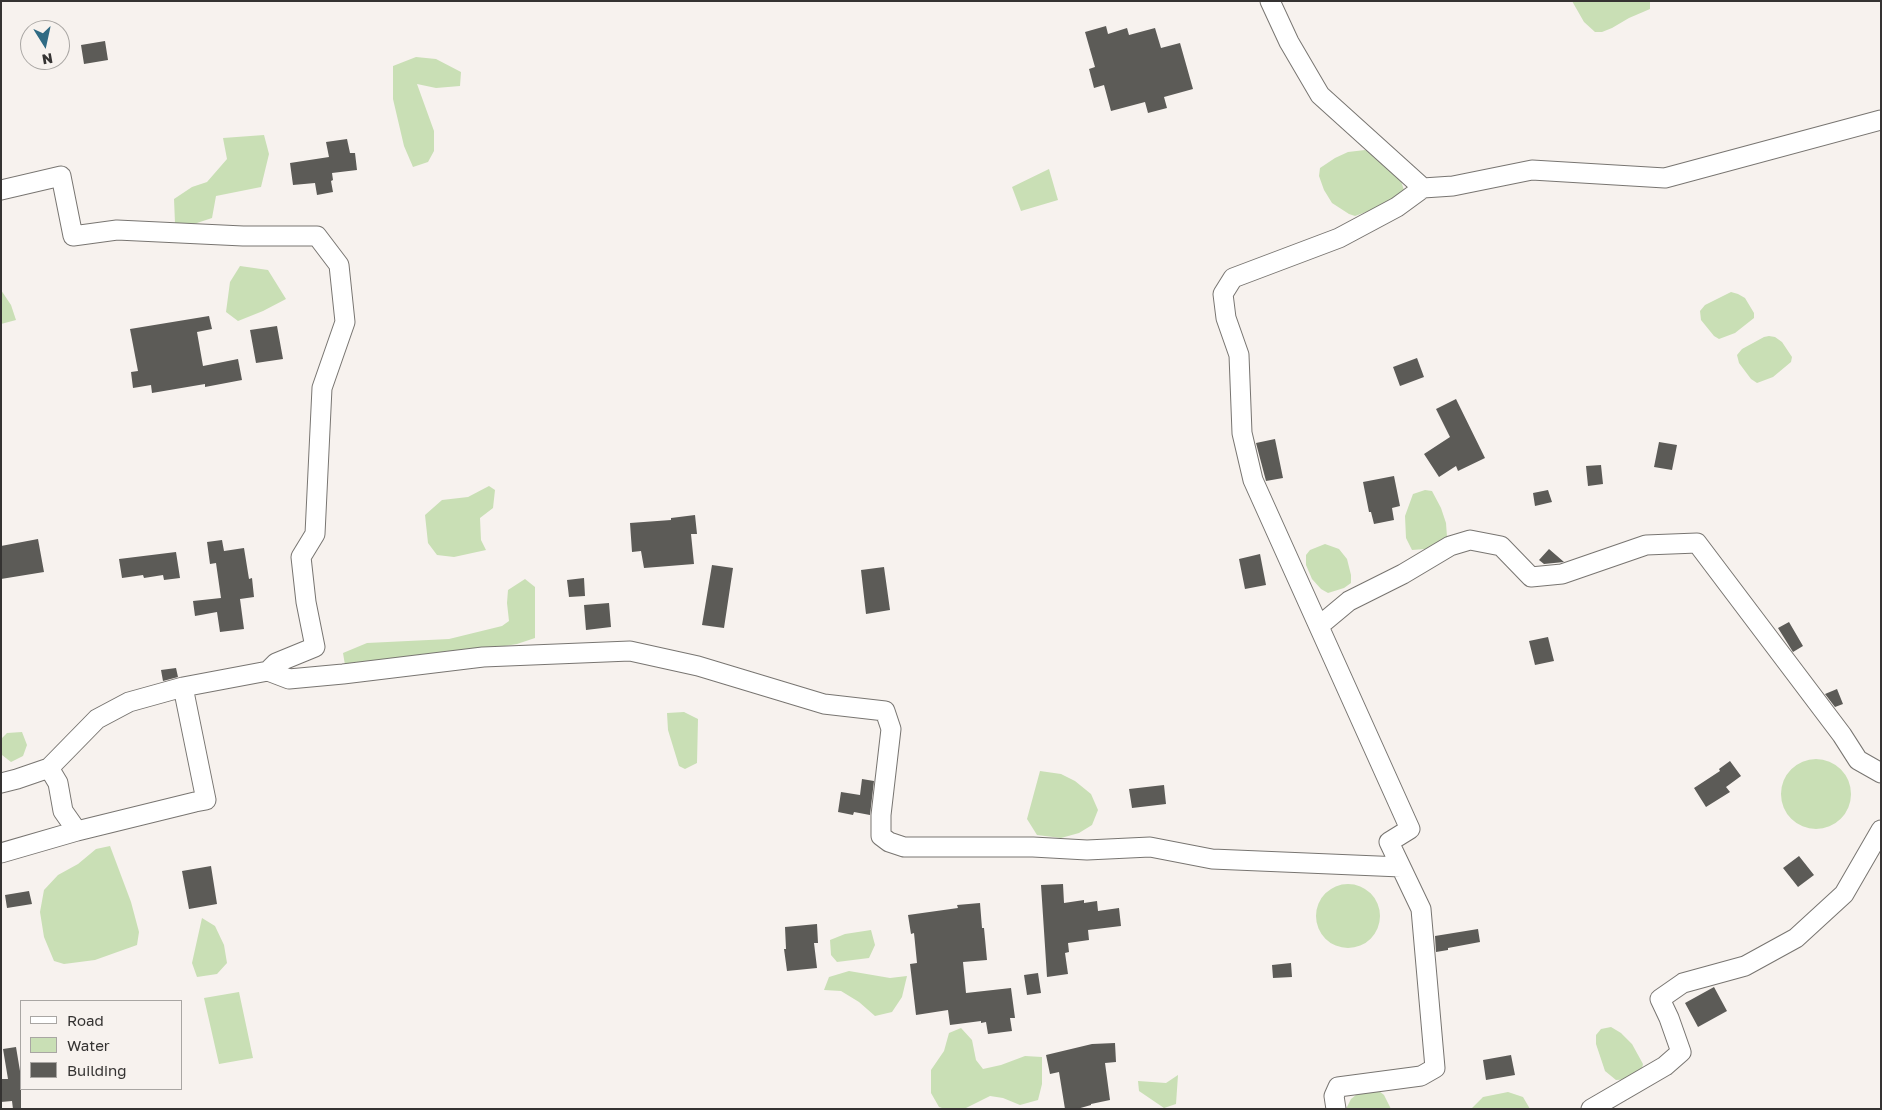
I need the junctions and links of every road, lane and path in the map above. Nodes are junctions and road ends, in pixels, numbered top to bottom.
1 (1270, 1) edge
2 (1881, 120) edge
3 (1423, 188) junction
4 (1, 190) edge
5 (1319, 626) junction
6 (268, 671) junction
7 (183, 687) junction
8 (49, 768) junction
9 (1881, 773) edge
10 (1, 782) edge
11 (1881, 830) edge
12 (77, 831) junction
13 (1, 853) edge
14 (1401, 866) junction
15 (1336, 1109) edge
16 (1591, 1109) edge

1 - 3 street
2 - 3 street
3 - 5 street
4 - 6 street
5 - 9 street
5 - 14 street
6 - 7 street
6 - 14 street
7 - 8 street
7 - 12 street
8 - 10 street
8 - 12 street
11 - 16 street
12 - 13 street
14 - 15 street

